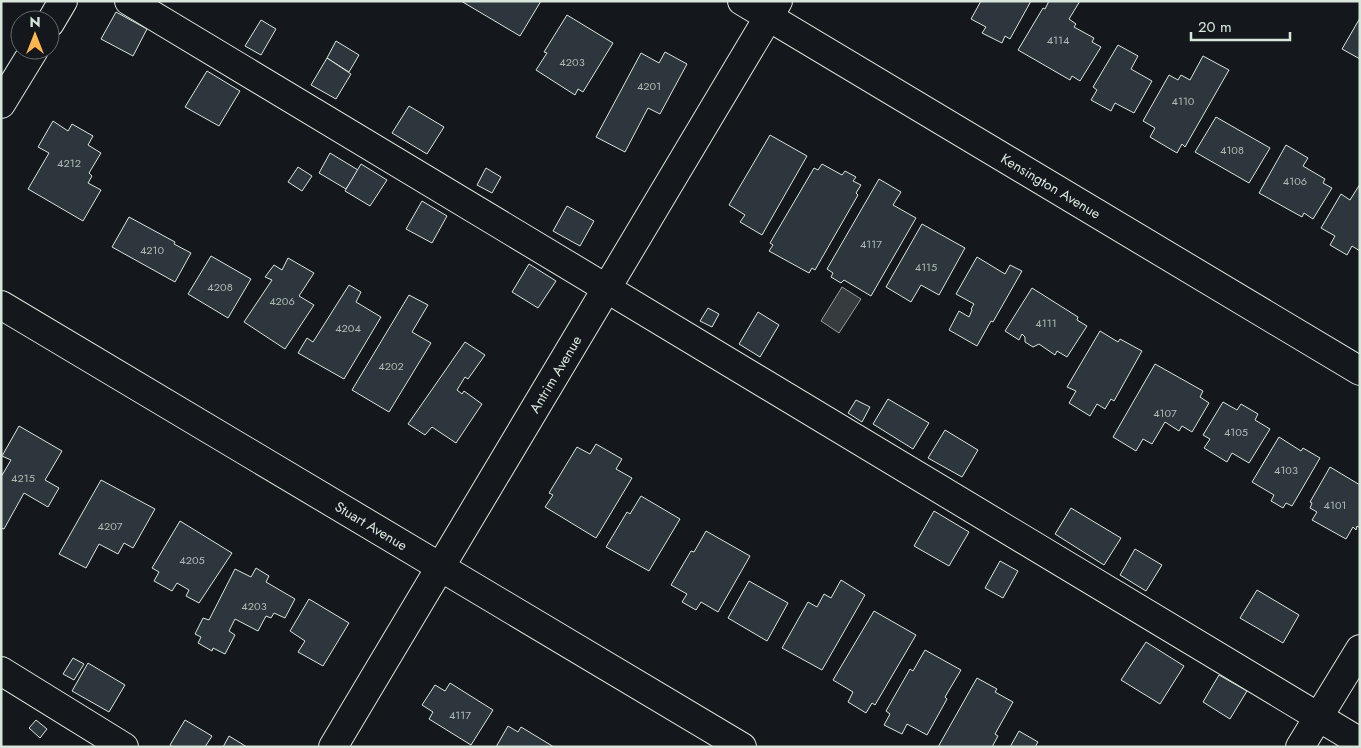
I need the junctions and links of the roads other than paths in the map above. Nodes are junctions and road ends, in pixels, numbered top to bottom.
1 (129, 1) edge
2 (742, 1) edge
3 (773, 9) edge
4 (28, 60) edge
5 (1, 104) edge
6 (606, 289) junction
7 (1, 305) edge
8 (1360, 371) edge
9 (441, 566) junction
10 (1360, 649) edge
11 (1, 672) edge
12 (1318, 718) junction
13 (1360, 742) edge
14 (124, 747) edge
15 (333, 747) edge
16 (742, 747) edge
17 (1300, 747) edge

1 - 6 street
2 - 3 street, Kensington Avenue
3 - 6 street, Antrim Avenue
3 - 8 street, Kensington Avenue
4 - 5 street
6 - 9 street, Antrim Avenue
6 - 12 street
7 - 9 street, Stuart Avenue
9 - 15 street, Antrim Avenue
9 - 16 street, Stuart Avenue
10 - 12 street
11 - 14 street
12 - 13 street
12 - 17 street

